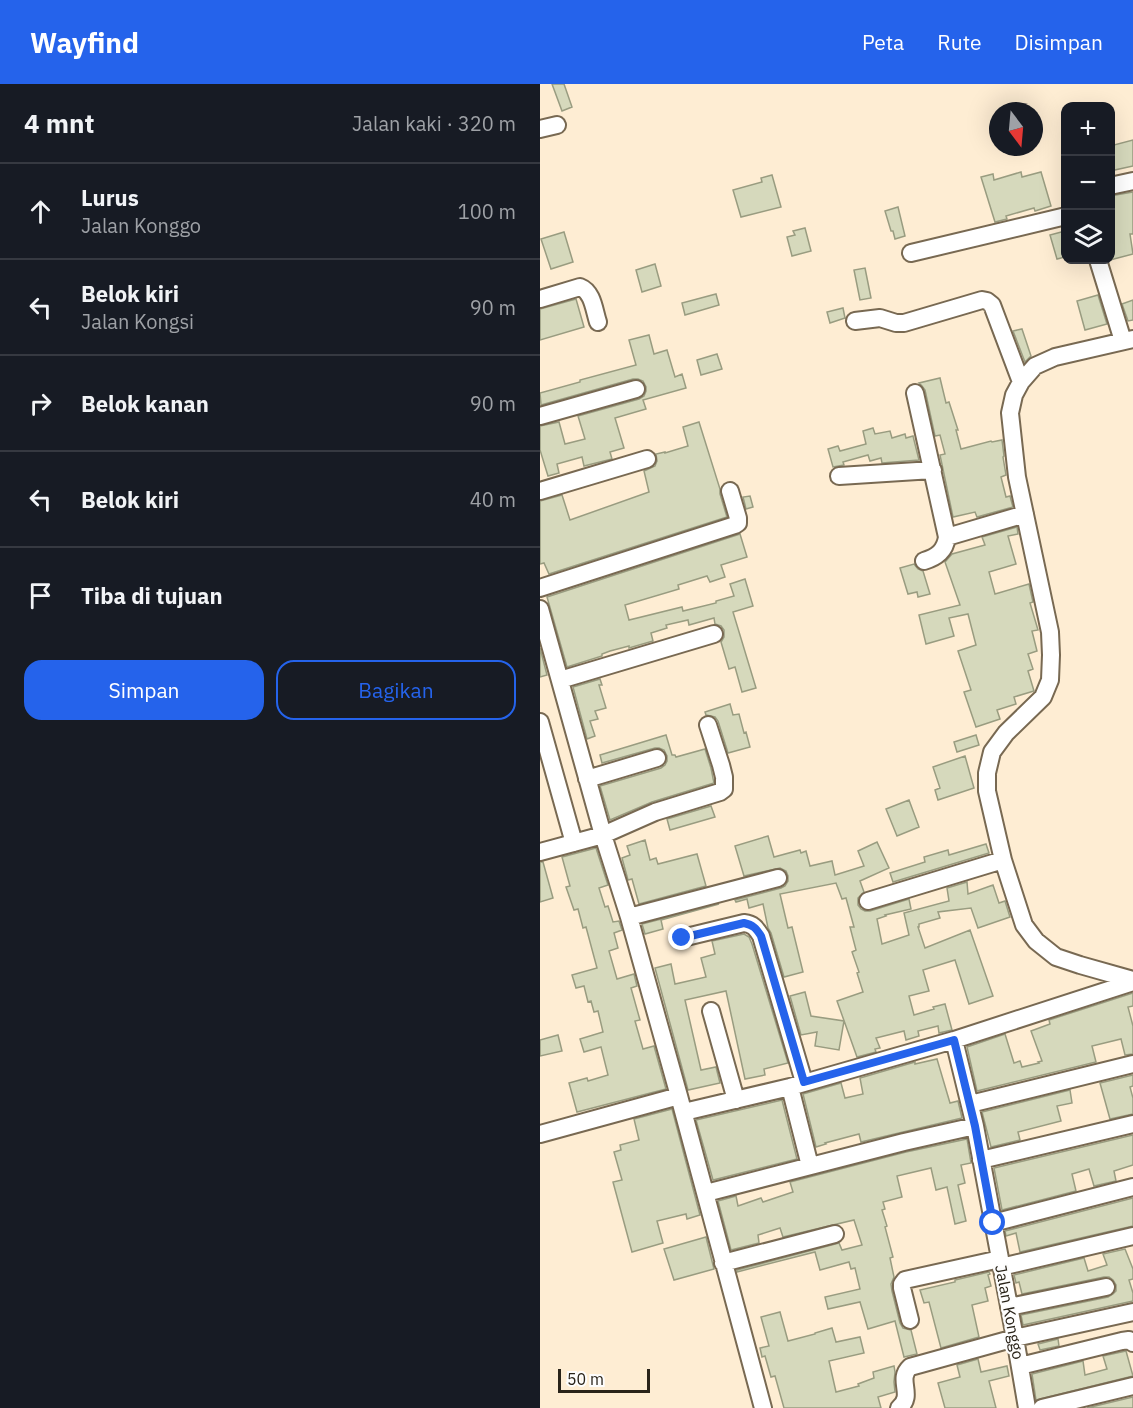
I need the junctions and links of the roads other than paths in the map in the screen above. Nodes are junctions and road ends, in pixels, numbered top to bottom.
1 (557, 125) dead end
2 (540, 129) edge
3 (1133, 181) edge
4 (1115, 185) edge
5 (1061, 217) edge
6 (911, 253) dead end
7 (1100, 264) edge
8 (540, 299) edge
9 (855, 321) dead end
10 (598, 322) dead end
11 (1128, 340) edge
12 (1021, 382) junction
13 (636, 389) dead end
14 (915, 393) dead end
15 (540, 416) edge
16 (647, 459) dead end
17 (933, 470) junction
18 (839, 476) dead end
19 (540, 491) edge
20 (730, 491) dead end
21 (1025, 514) junction
22 (947, 537) junction
23 (924, 561) dead end
24 (540, 588) edge
25 (540, 609) edge
26 (714, 634) dead end
27 (560, 680) junction
28 (540, 722) edge
29 (708, 725) dead end
30 (657, 758) dead end
31 (587, 778) junction
32 (603, 835) junction
33 (574, 843) junction
34 (540, 852) edge
35 (1003, 860) junction
36 (778, 878) dead end
37 (868, 901) dead end
38 (629, 917) junction
39 (682, 938) dead end
40 (1133, 981) edge
41 (711, 1011) dead end
42 (954, 1040) junction
43 (1133, 1064) edge
44 (797, 1084) junction
45 (736, 1100) junction
46 (681, 1104) junction
47 (970, 1104) junction
48 (1133, 1124) edge
49 (975, 1126) junction
50 (540, 1134) edge
51 (981, 1160) junction
52 (810, 1166) junction
53 (1133, 1187) edge
54 (706, 1193) junction
55 (993, 1223) junction
56 (835, 1234) dead end
57 (1133, 1236) edge
58 (723, 1263) junction
59 (1000, 1263) junction
60 (1106, 1287) dead end
61 (1009, 1307) junction
62 (1133, 1312) edge
63 (910, 1320) dead end
64 (1015, 1338) junction
65 (1133, 1343) edge
66 (1020, 1366) junction
67 (1133, 1386) edge
68 (763, 1408) edge
69 (899, 1408) edge
70 (1027, 1408) edge
71 (1042, 1408) edge

1 - 2 street
3 - 4 street
5 - 6 street
7 - 11 street
8 - 10 street
9 - 12 street
11 - 12 street
12 - 21 street
13 - 15 street
14 - 17 street
16 - 19 street
17 - 18 street
17 - 22 street
20 - 24 street
21 - 22 street
21 - 35 street
22 - 23 street
25 - 27 street
26 - 27 street
27 - 31 street
28 - 33 street
29 - 32 street
30 - 31 street
31 - 32 street
32 - 33 street
32 - 38 street
33 - 34 street
35 - 37 street
35 - 40 street
36 - 38 street
38 - 46 street
39 - 44 street
40 - 42 street
41 - 45 street
42 - 44 street
42 - 47 street, Jalan Konggo
43 - 47 street
44 - 45 street
44 - 52 street
45 - 46 street
46 - 50 street
46 - 54 street
47 - 49 street, Jalan Konggo
48 - 51 street
49 - 51 street, Jalan Konggo
49 - 52 street
51 - 55 street, Jalan Konggo
52 - 54 street
53 - 55 street
54 - 58 street
55 - 59 street, Jalan Konggo
56 - 58 street
57 - 59 street
58 - 68 street
59 - 61 street, Jalan Konggo
59 - 63 street
60 - 61 street
61 - 64 street, Jalan Konggo
62 - 64 street
64 - 66 street, Jalan Konggo
64 - 69 street
65 - 66 street
66 - 70 street, Jalan Konggo
67 - 71 street

